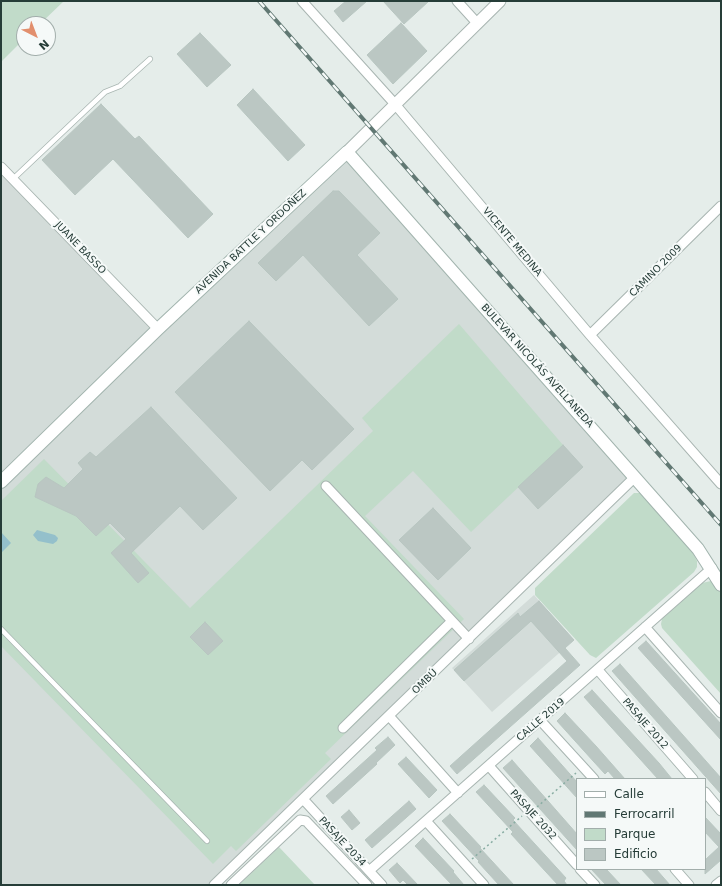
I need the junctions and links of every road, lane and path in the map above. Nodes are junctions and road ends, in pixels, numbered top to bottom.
1 (302, 1) edge
2 (457, 1) edge
3 (500, 1) edge
4 (477, 24) junction
5 (150, 59) dead end
6 (394, 103) junction
7 (347, 152) junction
8 (1, 167) edge
9 (13, 179) junction
10 (721, 206) edge
11 (158, 329) junction
12 (590, 335) junction
13 (635, 477) junction
14 (1, 482) edge
15 (721, 484) edge
16 (326, 486) dead end
17 (712, 568) junction
18 (721, 585) edge
19 (452, 621) junction
20 (645, 627) junction
21 (1, 630) edge
22 (469, 639) junction
23 (598, 670) junction
24 (721, 713) edge
25 (389, 716) junction
26 (540, 720) junction
27 (343, 728) dead end
28 (489, 766) junction
29 (593, 778) edge
30 (692, 778) edge
31 (458, 793) junction
32 (706, 793) edge
33 (303, 799) junction
34 (721, 811) edge
35 (426, 821) junction
36 (207, 841) dead end
37 (576, 864) edge
38 (581, 870) edge
39 (676, 870) edge
40 (369, 871) junction
41 (721, 881) edge
42 (214, 885) edge
43 (231, 885) edge
44 (367, 885) edge
45 (382, 885) edge
46 (484, 885) edge
47 (594, 885) edge
48 (689, 885) edge
49 (716, 885) edge

1 - 6 street, VICENTE MEDINA
2 - 4 street
3 - 4 street, AVENIDA BATTLE Y ORDOÑEZ
4 - 6 street, AVENIDA BATTLE Y ORDOÑEZ
5 - 9 lane
6 - 7 street, AVENIDA BATTLE Y ORDOÑEZ
6 - 12 street, VICENTE MEDINA
7 - 11 main road, AVENIDA BATTLE Y ORDOÑEZ
7 - 13 main road, BULEVAR NICOLÁS AVELLANEDA
8 - 9 street, JUANE BASSO
9 - 11 street, JUANE BASSO
10 - 12 street, CAMINO 2009
11 - 14 main road, AVENIDA BATTLE Y ORDOÑEZ
12 - 15 street, VICENTE MEDINA
13 - 17 main road, BULEVAR NICOLÁS AVELLANEDA
13 - 22 street, OMBÚ
16 - 19 street
17 - 18 main road, BULEVAR NICOLÁS AVELLANEDA
17 - 20 street, CALLE 2019
19 - 22 street
19 - 27 street
20 - 23 street, CALLE 2019
20 - 24 street
21 - 36 lane
22 - 25 street, OMBÚ
23 - 26 street, CALLE 2019
23 - 30 street, PASAJE 2012
25 - 31 street
25 - 33 street, OMBÚ
26 - 28 street, CALLE 2019
26 - 29 street
28 - 31 street, CALLE 2019
28 - 37 street, PASAJE 2032
31 - 35 street, CALLE 2019
32 - 34 street
33 - 40 street, PASAJE 2034
33 - 42 street, OMBÚ
35 - 40 street, CALLE 2019
35 - 46 street
38 - 47 street
39 - 48 street
40 - 45 street, PASAJE 2034
41 - 49 street
43 - 44 street

